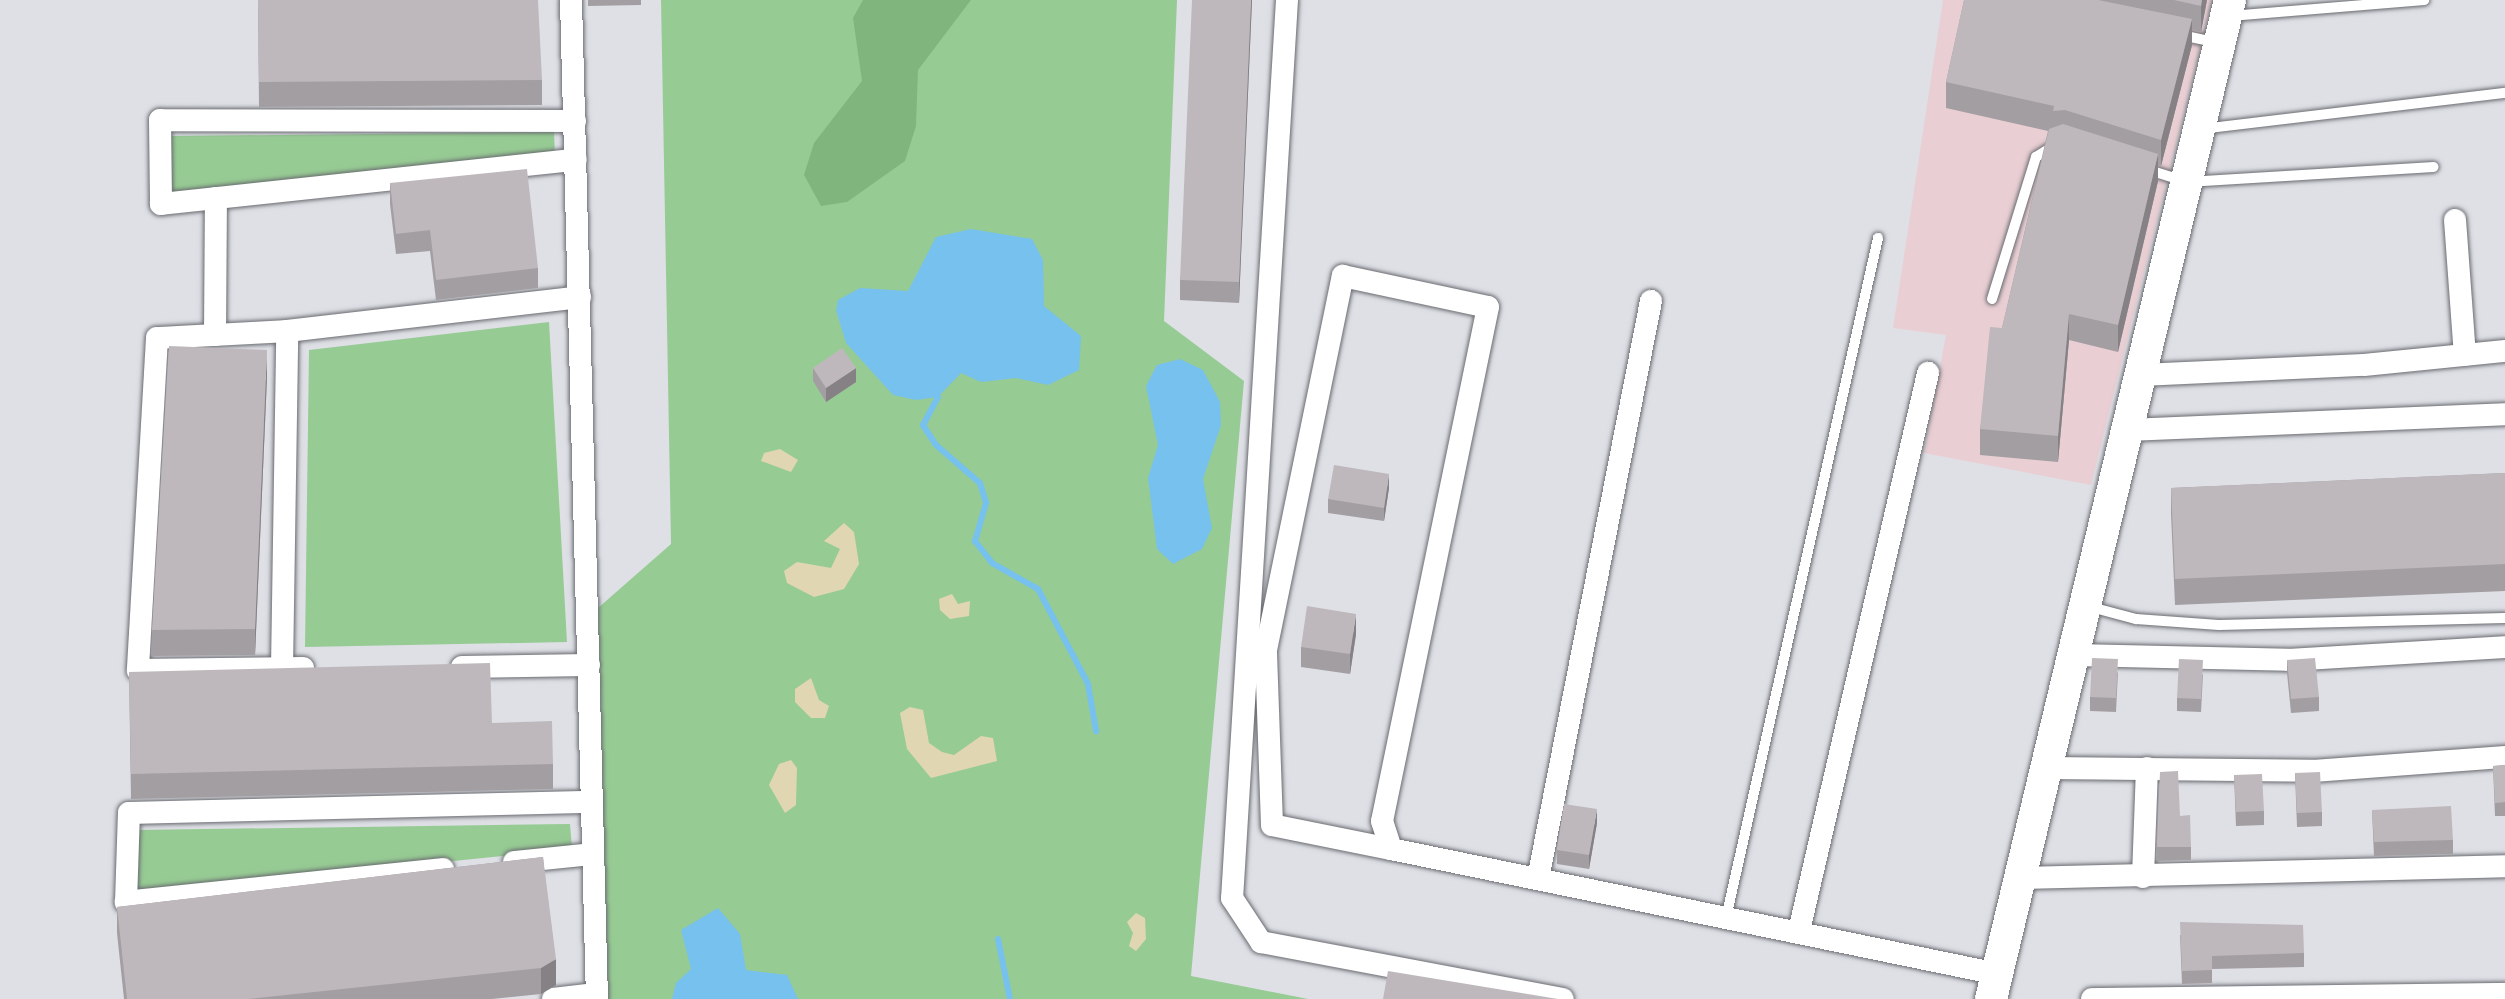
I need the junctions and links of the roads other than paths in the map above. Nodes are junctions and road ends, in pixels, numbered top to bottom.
1 (571, 0) edge
2 (1287, 0) edge
3 (2424, 0) edge
4 (2225, 20) edge
5 (2164, 32) edge
6 (2505, 93) edge
7 (574, 121) junction
8 (2199, 129) junction
9 (2074, 146) edge
10 (576, 160) junction
11 (2130, 164) edge
12 (2434, 167) dead end
13 (2187, 182) junction
14 (216, 198) junction
15 (2456, 220) dead end
16 (1878, 238) dead end
17 (580, 297) junction
18 (1992, 299) dead end
19 (1651, 301) dead end
20 (286, 331) junction
21 (215, 335) junction
22 (2505, 351) edge
23 (2465, 355) junction
24 (1928, 373) dead end
25 (2141, 375) junction
26 (2505, 414) edge
27 (2128, 430) junction
28 (2086, 606) junction
29 (2505, 618) edge
30 (2505, 647) edge
31 (2075, 655) junction
32 (589, 665) junction
33 (435, 667) edge
34 (282, 668) junction
35 (329, 668) edge
36 (2505, 757) edge
37 (2048, 768) junction
38 (2147, 768) junction
39 (592, 802) junction
40 (1391, 849) junction
41 (593, 854) junction
42 (488, 865) edge
43 (2505, 866) edge
44 (465, 867) edge
45 (2144, 877) junction
46 (2022, 878) junction
47 (1538, 879) junction
48 (1726, 918) junction
49 (1799, 931) junction
50 (1995, 986) edge
51 (2505, 994) edge
52 (596, 996) edge
53 (553, 999) edge
54 (1563, 999) edge
55 (2092, 999) edge

1 - 7 street
2 - 54 street
3 - 4 lane
4 - 5 lane
4 - 8 main road
6 - 8 lane
7 - 10 street
7 - 14 street
8 - 13 main road
9 - 18 lane
10 - 14 street
10 - 17 street
11 - 13 lane
12 - 13 lane
13 - 25 main road
14 - 21 street
15 - 23 street
16 - 48 lane
17 - 20 street
17 - 32 street
19 - 47 street
20 - 21 street
20 - 34 street
21 - 34 street
22 - 23 street
23 - 25 street
24 - 49 street
25 - 27 main road
26 - 27 street
27 - 28 main road
28 - 29 lane
28 - 31 main road
30 - 31 street
31 - 37 main road
32 - 33 street
32 - 39 street
34 - 35 street
36 - 38 street
37 - 38 street
37 - 46 main road
38 - 45 street
39 - 41 street
39 - 44 street
40 - 40 street
40 - 47 street
41 - 42 street
41 - 52 street
43 - 45 street
45 - 46 street
46 - 50 main road
47 - 48 street
48 - 49 street
49 - 50 street
51 - 55 street
52 - 53 street

